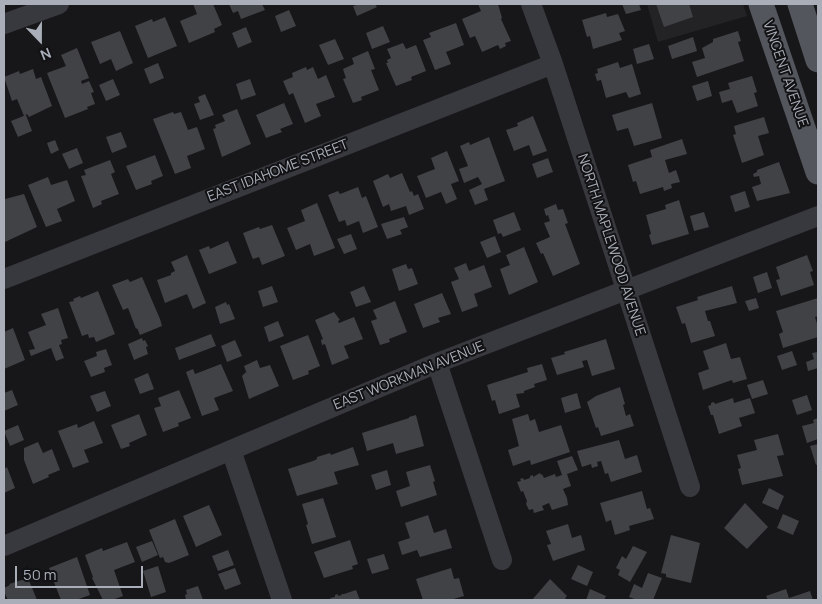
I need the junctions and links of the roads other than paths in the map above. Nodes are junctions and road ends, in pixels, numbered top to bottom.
1 (59, 4) edge
2 (531, 4) edge
3 (762, 4) edge
4 (800, 4) edge
5 (4, 24) edge
6 (818, 60) edge
7 (553, 64) junction
8 (818, 172) edge
9 (818, 216) edge
10 (4, 279) edge
11 (625, 290) junction
12 (437, 363) junction
13 (231, 450) junction
14 (690, 487) dead end
15 (4, 546) edge
16 (502, 560) dead end
17 (282, 600) edge

1 - 5 street
2 - 7 street, NORTH MAPLEWOOD AVENUE
3 - 8 main road, VINCENT AVENUE
4 - 6 main road
7 - 10 street, EAST IDAHOME STREET
7 - 11 street, NORTH MAPLEWOOD AVENUE
9 - 11 street, EAST WORKMAN AVENUE
11 - 12 street, EAST WORKMAN AVENUE
11 - 14 street, NORTH MAPLEWOOD AVENUE
12 - 13 street, EAST WORKMAN AVENUE
12 - 16 street
13 - 15 street, EAST WORKMAN AVENUE
13 - 17 street

